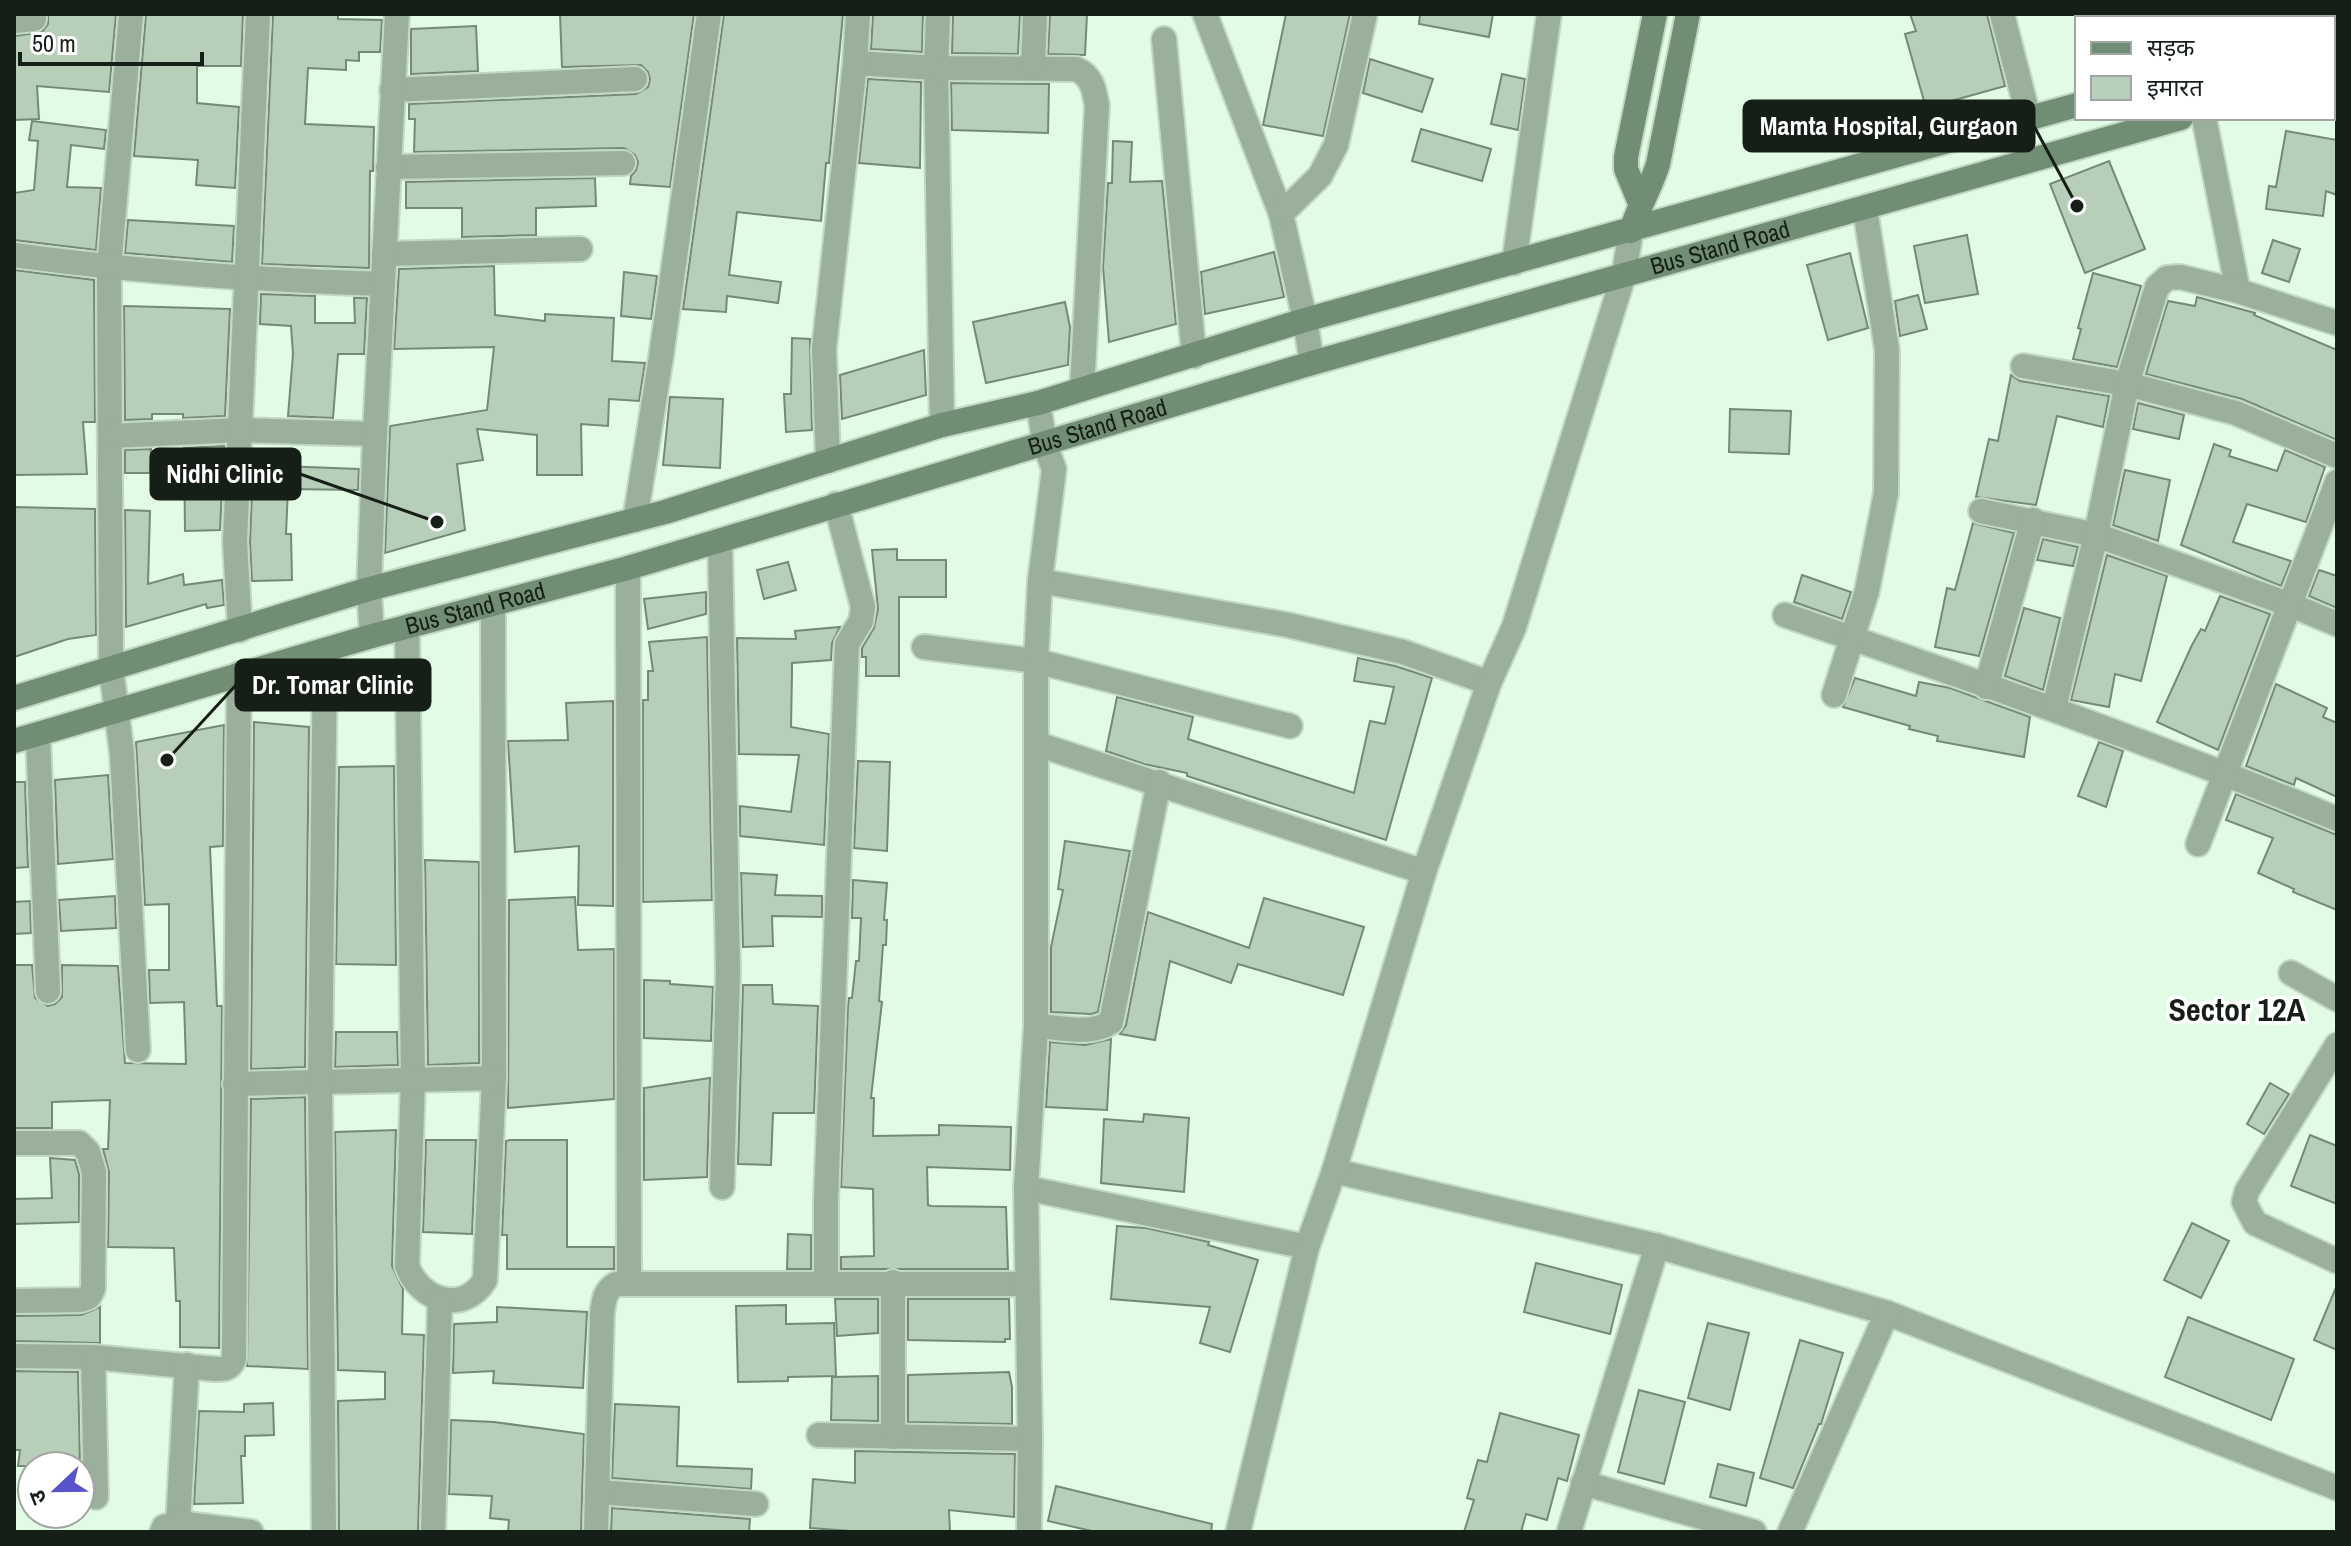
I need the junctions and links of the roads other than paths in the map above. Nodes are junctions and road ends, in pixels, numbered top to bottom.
1 (131, 14) edge
2 (258, 14) edge
3 (397, 14) edge
4 (709, 14) edge
5 (858, 14) edge
6 (938, 14) edge
7 (1035, 14) edge
8 (1205, 14) edge
9 (1365, 14) edge
10 (1549, 14) edge
11 (1655, 14) edge
12 (1688, 14) edge
13 (2002, 14) edge
14 (1164, 39) dead end
15 (855, 63) junction
16 (1033, 67) junction
17 (936, 68) junction
18 (635, 79) dead end
19 (392, 90) junction
20 (2075, 106) edge
21 (2029, 119) junction
22 (2174, 120) edge
23 (2204, 120) edge
24 (623, 163) dead end
25 (388, 167) junction
26 (1640, 203) junction
27 (1865, 209) junction
28 (1281, 214) junction
29 (1631, 231) junction
30 (580, 249) dead end
31 (384, 254) junction
32 (14, 255) edge
33 (1514, 263) junction
34 (109, 268) junction
35 (1624, 274) junction
36 (247, 280) junction
37 (383, 284) junction
38 (2238, 291) junction
39 (1305, 320) junction
40 (2337, 323) edge
41 (1194, 356) junction
42 (1312, 363) junction
43 (2023, 366) dead end
44 (2127, 384) junction
45 (1082, 389) junction
46 (1038, 403) junction
47 (942, 425) junction
48 (240, 430) junction
49 (375, 434) junction
50 (111, 436) junction
51 (1045, 445) junction
52 (2337, 456) edge
53 (828, 461) junction
54 (2337, 482) edge
55 (836, 504) junction
56 (1981, 511) dead end
57 (665, 512) junction
58 (635, 520) junction
59 (2033, 520) junction
60 (2096, 535) junction
61 (720, 541) junction
62 (671, 555) junction
63 (628, 568) junction
64 (1040, 581) junction
65 (369, 589) junction
66 (493, 605) junction
67 (2291, 605) junction
68 (1785, 615) dead end
69 (2337, 624) edge
70 (407, 627) junction
71 (240, 630) junction
72 (372, 636) junction
73 (1852, 638) junction
74 (924, 647) dead end
75 (325, 651) junction
76 (1036, 661) junction
77 (111, 668) junction
78 (239, 674) junction
79 (1489, 683) junction
80 (1986, 687) junction
81 (1834, 695) dead end
82 (14, 698) edge
83 (2054, 708) junction
84 (118, 711) junction
85 (1290, 726) dead end
86 (38, 735) junction
87 (14, 741) edge
88 (1037, 744) junction
89 (2226, 774) junction
90 (1159, 782) junction
91 (2337, 819) edge
92 (2198, 844) dead end
93 (1424, 872) junction
94 (2291, 973) dead end
95 (48, 991) dead end
96 (2337, 999) edge
97 (1036, 1026) junction
98 (2337, 1045) edge
99 (138, 1050) dead end
100 (494, 1078) junction
101 (413, 1079) junction
102 (320, 1082) junction
103 (235, 1084) junction
104 (14, 1143) edge
105 (1334, 1171) junction
106 (722, 1187) dead end
107 (1026, 1188) junction
108 (1657, 1246) junction
109 (1307, 1247) junction
110 (2337, 1261) edge
111 (893, 1282) junction
112 (629, 1284) junction
113 (826, 1284) junction
114 (1026, 1284) junction
115 (440, 1300) junction
116 (14, 1301) edge
117 (1887, 1313) junction
118 (14, 1356) edge
119 (93, 1357) junction
120 (187, 1365) junction
121 (819, 1435) dead end
122 (893, 1437) junction
123 (1030, 1439) junction
124 (95, 1450) edge
125 (1583, 1483) junction
126 (2337, 1488) edge
127 (598, 1492) junction
128 (756, 1504) dead end
129 (170, 1528) edge
130 (251, 1532) edge
131 (324, 1532) edge
132 (433, 1532) edge
133 (596, 1532) edge
134 (1029, 1532) edge
135 (1238, 1532) edge
136 (1569, 1532) edge
137 (1754, 1532) edge
138 (1790, 1532) edge

1 - 34 street
2 - 36 street
3 - 19 street
4 - 58 street
5 - 15 street
6 - 17 street
7 - 16 street
8 - 28 street
9 - 28 street
10 - 33 street
11 - 26 street
12 - 26 street
13 - 21 street
14 - 41 street
15 - 17 street
15 - 53 street
16 - 17 street
16 - 45 street
17 - 47 street
18 - 19 street
19 - 25 street
20 - 21 street, Bus Stand Road
21 - 29 street, Bus Stand Road
22 - 27 street, Bus Stand Road
23 - 38 street
24 - 25 street
25 - 31 street
26 - 29 street
27 - 35 street, Bus Stand Road
27 - 73 street
28 - 39 street
29 - 33 street, Bus Stand Road
29 - 35 street
30 - 31 street
31 - 37 street
32 - 34 street
33 - 39 street, Bus Stand Road
34 - 36 street
34 - 50 street
35 - 42 street, Bus Stand Road
35 - 79 street
36 - 37 street
36 - 48 street
37 - 49 street
38 - 40 street
38 - 44 street
39 - 41 street, Bus Stand Road
39 - 42 street
41 - 45 street, Bus Stand Road
42 - 51 street, Bus Stand Road
43 - 44 street
44 - 52 street
44 - 60 street
45 - 46 street, Bus Stand Road
46 - 47 street, Bus Stand Road
46 - 51 street
47 - 53 street, Bus Stand Road
48 - 49 street
48 - 50 street
48 - 71 street
49 - 65 street
50 - 77 street
51 - 55 street, Bus Stand Road
51 - 64 street
53 - 57 street, Bus Stand Road
54 - 67 street
55 - 61 street, Bus Stand Road
55 - 113 street
56 - 59 street
57 - 58 street, Bus Stand Road
57 - 62 street
58 - 65 street, Bus Stand Road
59 - 60 street
59 - 80 street
60 - 67 street
60 - 83 street
61 - 62 street, Bus Stand Road
61 - 106 street
62 - 63 street, Bus Stand Road
63 - 66 street, Bus Stand Road
63 - 112 street
64 - 76 street
64 - 79 street
65 - 71 street, Bus Stand Road
65 - 72 street
66 - 70 street, Bus Stand Road
66 - 100 street
67 - 69 street
67 - 89 street
68 - 73 street
70 - 72 street, Bus Stand Road
70 - 101 street
71 - 77 street, Bus Stand Road
72 - 75 street, Bus Stand Road
73 - 80 street
73 - 81 street
74 - 76 street
75 - 78 street, Bus Stand Road
75 - 102 street
76 - 85 street
76 - 88 street
77 - 82 street, Bus Stand Road
77 - 84 street
78 - 84 street, Bus Stand Road
78 - 103 street
79 - 93 street
80 - 83 street
83 - 89 street
84 - 86 street, Bus Stand Road
84 - 99 street
86 - 87 street, Bus Stand Road
86 - 95 street
88 - 90 street
88 - 97 street
89 - 91 street
89 - 92 street
90 - 93 street
90 - 97 street
93 - 105 street
94 - 96 street
97 - 107 street
98 - 110 street
100 - 101 street
100 - 115 street
101 - 102 street
101 - 115 street
102 - 103 street
102 - 131 street
103 - 120 street
104 - 116 street
105 - 108 street
105 - 109 street
107 - 109 street
107 - 114 street
108 - 117 street
108 - 125 street
109 - 135 street
111 - 113 street
111 - 114 street
111 - 122 street
112 - 113 street
112 - 127 street
114 - 123 street
115 - 132 street
117 - 126 street
117 - 138 street
118 - 119 street
119 - 120 street
119 - 124 street
120 - 129 street
121 - 122 street
122 - 123 street
123 - 134 street
125 - 136 street
125 - 137 street
127 - 128 street
127 - 133 street
129 - 130 street

